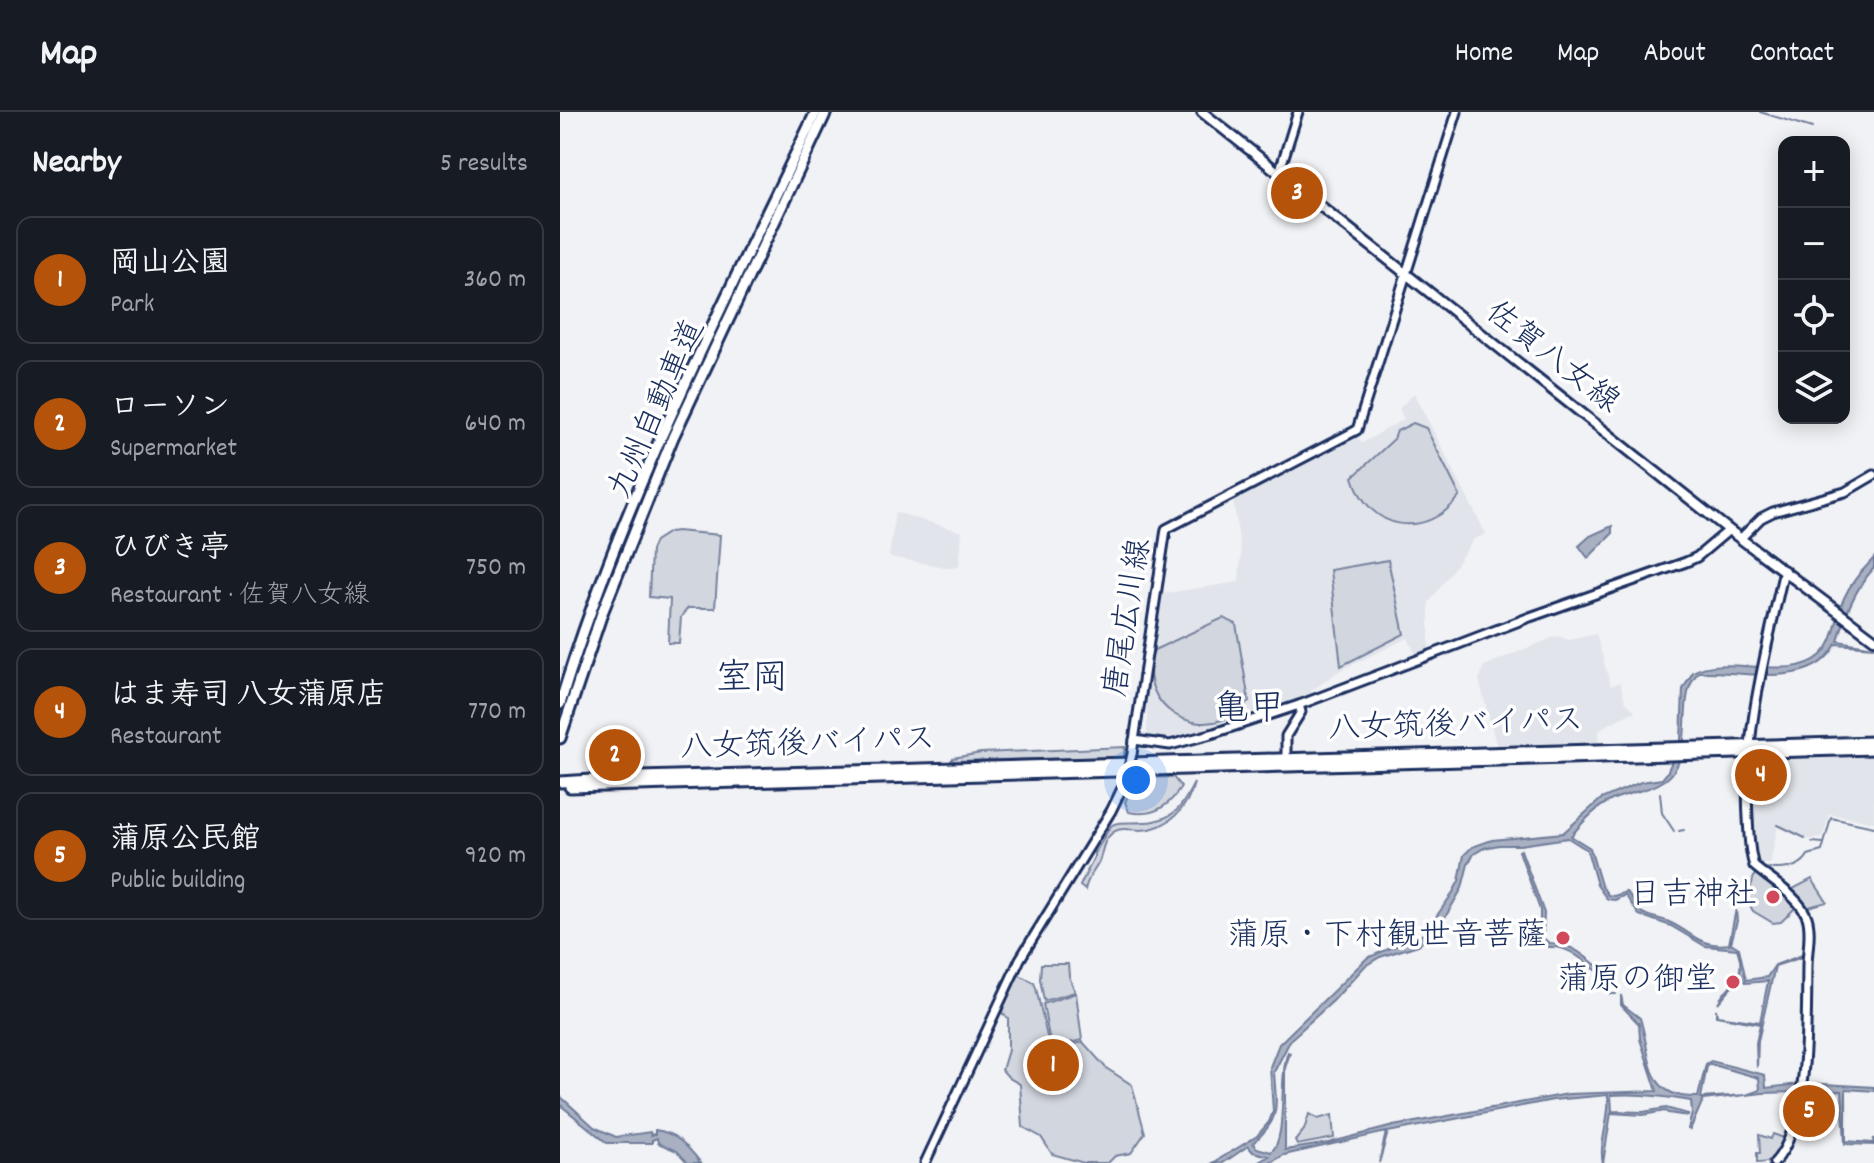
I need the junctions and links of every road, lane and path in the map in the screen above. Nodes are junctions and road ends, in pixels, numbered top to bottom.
1 (816, 112) edge
2 (826, 112) edge
3 (1202, 112) edge
4 (1298, 112) edge
5 (1457, 112) edge
6 (1279, 173) junction
7 (1407, 274) junction
8 (1874, 475) edge
9 (1729, 530) junction
10 (1741, 538) junction
11 (1784, 570) junction
12 (1874, 639) edge
13 (560, 704) edge
14 (1299, 705) junction
15 (560, 738) edge
16 (1134, 740) junction
17 (1874, 742) edge
18 (1748, 749) junction
19 (1874, 749) edge
20 (1286, 763) junction
21 (560, 784) edge
22 (925, 1163) edge
23 (1774, 1163) edge

1 - 13 highway, 九州自動車道
2 - 15 highway, 九州自動車道
3 - 6 main road, 佐賀八女線
4 - 6 street
5 - 7 street, 唐尾広川線
6 - 7 main road, 佐賀八女線
7 - 9 main road, 佐賀八女線
7 - 16 street, 唐尾広川線
8 - 10 street
9 - 10 main road, 佐賀八女線
9 - 14 street
10 - 11 main road, 佐賀八女線
11 - 12 main road, 佐賀八女線
11 - 18 street
14 - 16 street
14 - 20 street
16 - 22 street, 唐尾広川線, bridge
17 - 18 highway, 八女筑後バイパス
18 - 19 highway, 八女筑後バイパス
18 - 20 highway, 八女筑後バイパス
18 - 23 street
20 - 21 highway, 八女筑後バイパス

